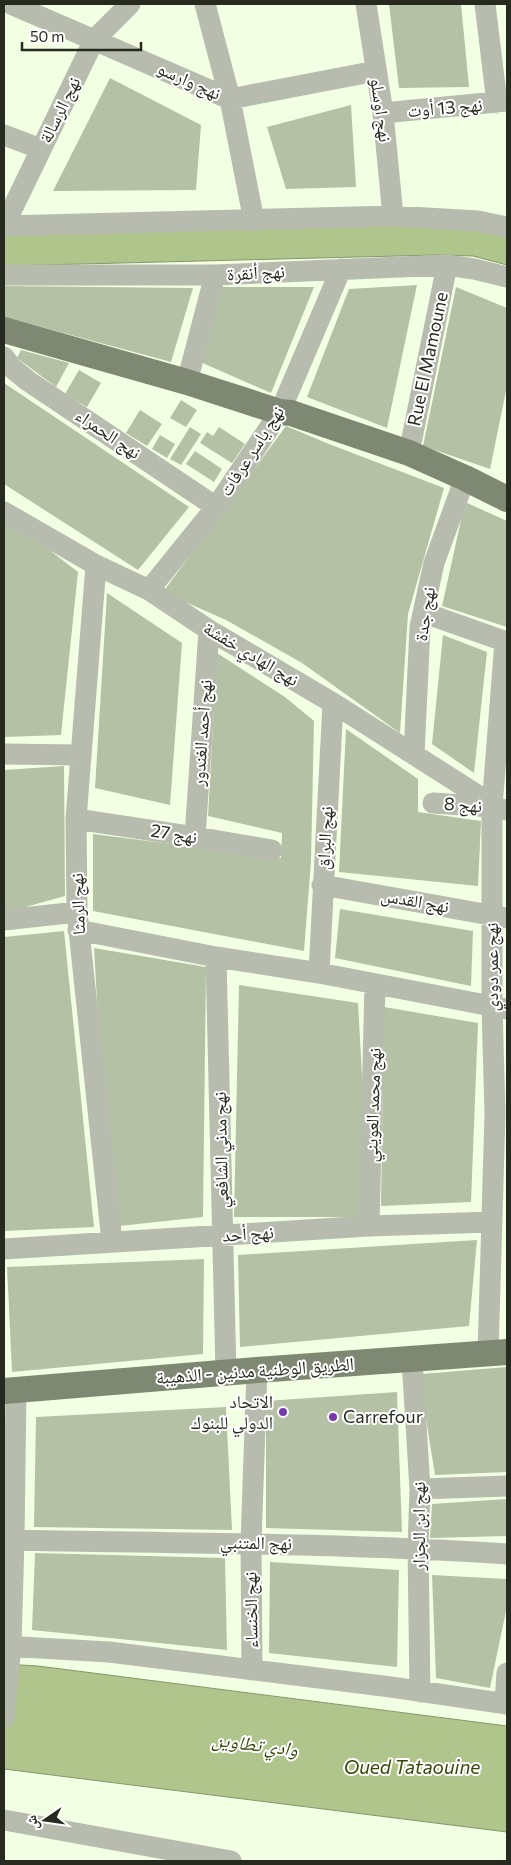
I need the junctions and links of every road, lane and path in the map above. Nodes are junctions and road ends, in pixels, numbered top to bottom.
1 (11, 4) edge
2 (130, 4) edge
3 (205, 4) edge
4 (366, 4) edge
5 (485, 4) edge
6 (94, 40) junction
7 (376, 71) junction
8 (230, 99) junction
9 (502, 102) edge
10 (383, 113) junction
11 (4, 135) edge
12 (41, 149) junction
13 (394, 216) junction
14 (254, 221) junction
15 (4, 226) edge
16 (507, 227) edge
17 (447, 265) junction
18 (341, 269) junction
19 (4, 275) edge
20 (215, 275) junction
21 (507, 277) edge
22 (4, 330) edge
23 (4, 357) edge
24 (187, 382) junction
25 (280, 412) junction
26 (409, 453) junction
27 (465, 478) junction
28 (507, 499) edge
29 (216, 506) junction
30 (4, 512) edge
31 (96, 565) junction
32 (149, 590) junction
33 (422, 618) junction
34 (208, 630) junction
35 (506, 642) edge
36 (333, 703) junction
37 (4, 754) edge
38 (80, 755) junction
39 (414, 755) junction
40 (433, 803) dead end
41 (497, 808) edge
42 (76, 819) junction
43 (195, 836) junction
44 (272, 850) dead end
45 (322, 885) junction
46 (500, 916) edge
47 (4, 920) edge
48 (77, 921) junction
49 (216, 957) junction
50 (319, 973) junction
51 (375, 985) junction
52 (499, 1008) edge
53 (501, 1115) edge
54 (492, 1222) junction
55 (369, 1226) junction
56 (223, 1236) junction
57 (112, 1242) junction
58 (4, 1249) edge
59 (498, 1353) edge
60 (412, 1360) junction
61 (257, 1370) junction
62 (226, 1373) junction
63 (10, 1391) edge
64 (507, 1486) edge
65 (420, 1489) junction
66 (9, 1540) edge
67 (250, 1543) junction
68 (418, 1548) junction
69 (507, 1554) edge
70 (9, 1651) edge
71 (252, 1670) junction
72 (507, 1673) edge
73 (420, 1692) junction
74 (506, 1703) edge
75 (4, 1718) edge
76 (4, 1820) edge
77 (230, 1861) edge

1 - 6 street, نهج وارسو
2 - 6 street, نهج الرسالة
3 - 8 street
4 - 7 street, نهج اوسلو
5 - 9 street
6 - 8 street, نهج وارسو
6 - 12 street, نهج الرسالة
7 - 8 street, نهج وارسو
7 - 10 street, نهج اوسلو
8 - 14 street
9 - 10 street, نهج 13 أوت
10 - 13 street, نهج اوسلو
11 - 12 street
12 - 15 street, نهج الرسالة
13 - 14 street
13 - 16 street
14 - 15 street
17 - 18 street, نهج أنقرة
17 - 21 street, نهج أنقرة
17 - 26 street, Rue El Mamoune
18 - 20 street, نهج أنقرة
18 - 25 street, نهج ياسر عرفات
19 - 20 street, نهج أنقرة
20 - 24 street
22 - 24 main road
23 - 29 street, نهج الحمراء
24 - 25 main road
25 - 26 main road
25 - 29 street, نهج ياسر عرفات
26 - 27 main road
27 - 28 main road
27 - 33 street, نهج جدة
29 - 32 street, نهج ياسر عرفات
30 - 31 street, نهج الهادي خفشة
31 - 32 street, نهج الهادي خفشة
31 - 38 street, نهج الرمثا
32 - 34 street, نهج الهادي خفشة
33 - 35 street
33 - 39 street, نهج جدة
34 - 36 street, نهج الهادي خفشة
34 - 43 street, نهج أحمد الغندور
35 - 41 street, نهج عمر دودي
36 - 39 street, نهج الهادي خفشة
36 - 45 street, نهج البراق
37 - 38 street
38 - 42 street, نهج الرمثا
39 - 41 street, نهج الهادي خفشة
40 - 41 street, نهج 8
41 - 46 street, نهج عمر دودي
42 - 43 street, نهج 27
42 - 48 street, نهج الرمثا
43 - 44 street, نهج 27
45 - 46 street, نهج القدس
45 - 50 street, نهج البراق
46 - 52 street, نهج عمر دودي
47 - 48 street
48 - 49 street
48 - 57 street, نهج الرمثا
49 - 50 street
49 - 56 street, نهج مدني الشافعي
50 - 51 street
51 - 52 street
51 - 55 street, نهج محمد العويني
52 - 53 street, نهج عمر دودي
53 - 54 street, نهج عمر دودي
54 - 55 street, نهج أحد
54 - 59 street, نهج عمر دودي
55 - 56 street, نهج أحد
56 - 57 street, نهج أحد
56 - 62 street, نهج مدني الشافعي
57 - 58 street, نهج أحد
59 - 60 main road, الطريق الوطنية مدنين - الذهيبة
60 - 61 main road, الطريق الوطنية مدنين - الذهيبة
60 - 65 street, نهج ابن الجزار
61 - 62 main road, الطريق الوطنية مدنين - الذهيبة
61 - 67 street, نهج الخنساء
62 - 63 main road, الطريق الوطنية مدنين - الذهيبة
63 - 66 street
64 - 65 street
65 - 68 street, نهج ابن الجزار
66 - 67 street, نهج المتنبي
66 - 70 street
67 - 68 street, نهج المتنبي
67 - 71 street, نهج الخنساء
68 - 69 street, نهج المتنبي
68 - 73 street, نهج ابن الجزار
70 - 71 street
70 - 75 street
71 - 73 street
72 - 74 street
73 - 74 street
76 - 77 street

